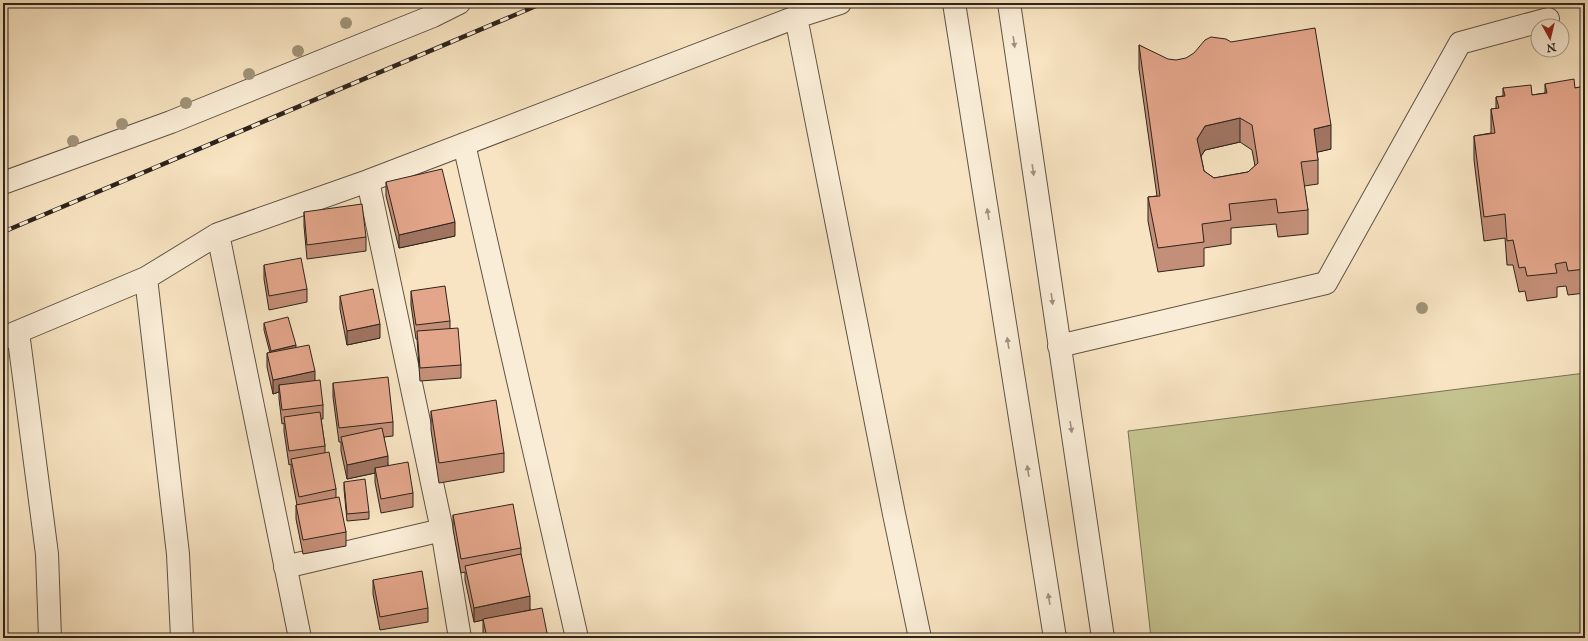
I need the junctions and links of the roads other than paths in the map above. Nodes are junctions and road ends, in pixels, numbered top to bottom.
1 (459, 3) edge
2 (840, 3) edge
3 (954, 3) edge
4 (1008, 3) edge
5 (796, 17) junction
6 (1530, 24) edge
7 (464, 144) junction
8 (368, 181) junction
9 (3, 183) edge
10 (218, 234) junction
11 (146, 278) junction
12 (10, 335) edge
13 (1059, 346) junction
14 (442, 530) junction
15 (285, 567) junction
16 (50, 638) edge
17 (182, 638) edge
18 (300, 638) edge
19 (460, 638) edge
20 (577, 638) edge
21 (920, 638) edge
22 (1055, 638) edge
23 (1103, 638) edge

1 - 9 street
2 - 5 street
22 -> 3 street
4 -> 13 street
5 - 7 street
5 - 21 street
6 - 13 street
7 - 8 street
7 - 20 street
8 - 10 street
8 - 14 street
10 - 11 street
10 - 15 street
11 - 12 street
11 - 17 street
12 - 16 street
13 -> 23 street
14 - 15 street
14 - 19 street
15 - 18 street

